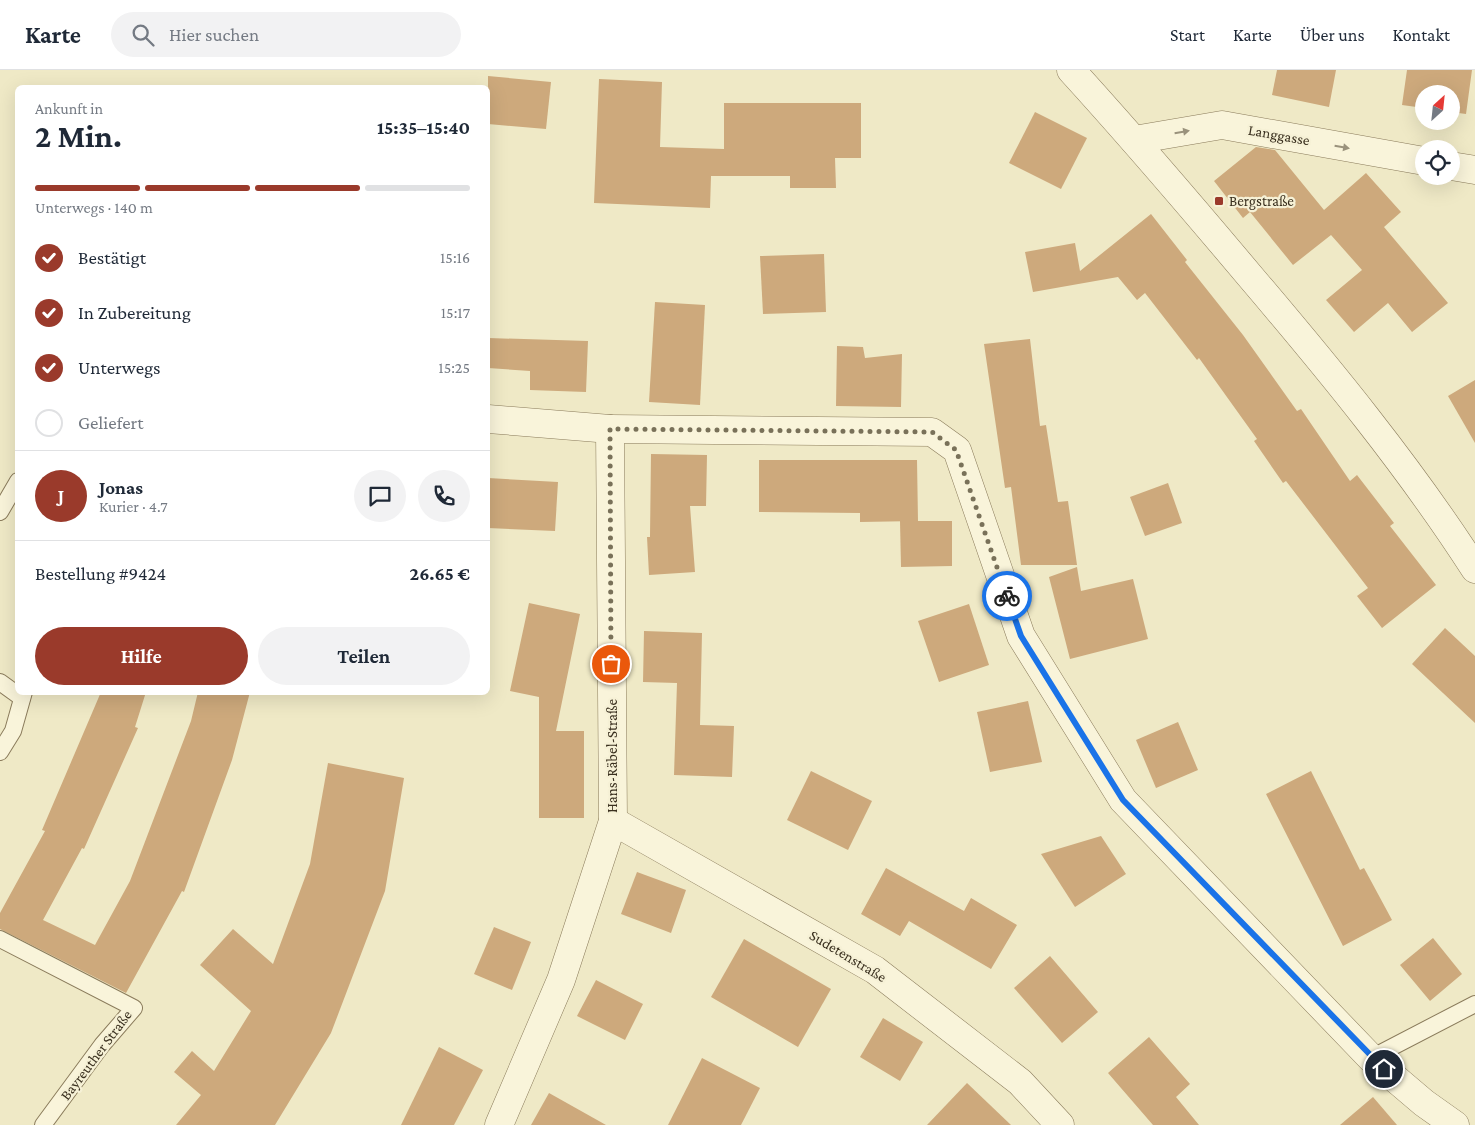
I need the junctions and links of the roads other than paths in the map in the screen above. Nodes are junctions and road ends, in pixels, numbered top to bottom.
1 (1071, 70) edge
2 (1134, 140) junction
3 (1415, 159) edge
4 (1460, 168) edge
5 (1475, 170) edge
6 (490, 419) edge
7 (610, 429) junction
8 (15, 486) edge
9 (0, 512) edge
10 (1475, 569) edge
11 (0, 682) edge
12 (15, 690) edge
13 (23, 695) edge
14 (0, 752) edge
15 (612, 821) junction
16 (0, 940) edge
17 (1475, 1004) edge
18 (1371, 1058) junction
19 (43, 1125) edge
20 (499, 1125) edge
21 (1060, 1125) edge
22 (1455, 1125) edge

1 - 2 street
2 -> 3 street, Langgasse
2 - 10 street
4 - 5 street
6 - 7 street
7 - 15 street, Hans-Räbel-Straße
7 - 18 street
8 - 9 lane
11 - 12 lane
13 - 14 lane
15 - 20 street, Hans-Räbel-Straße
15 - 21 street, Sudetenstraße
16 - 19 lane, Bayreuther Straße
17 - 18 lane
18 - 22 street

